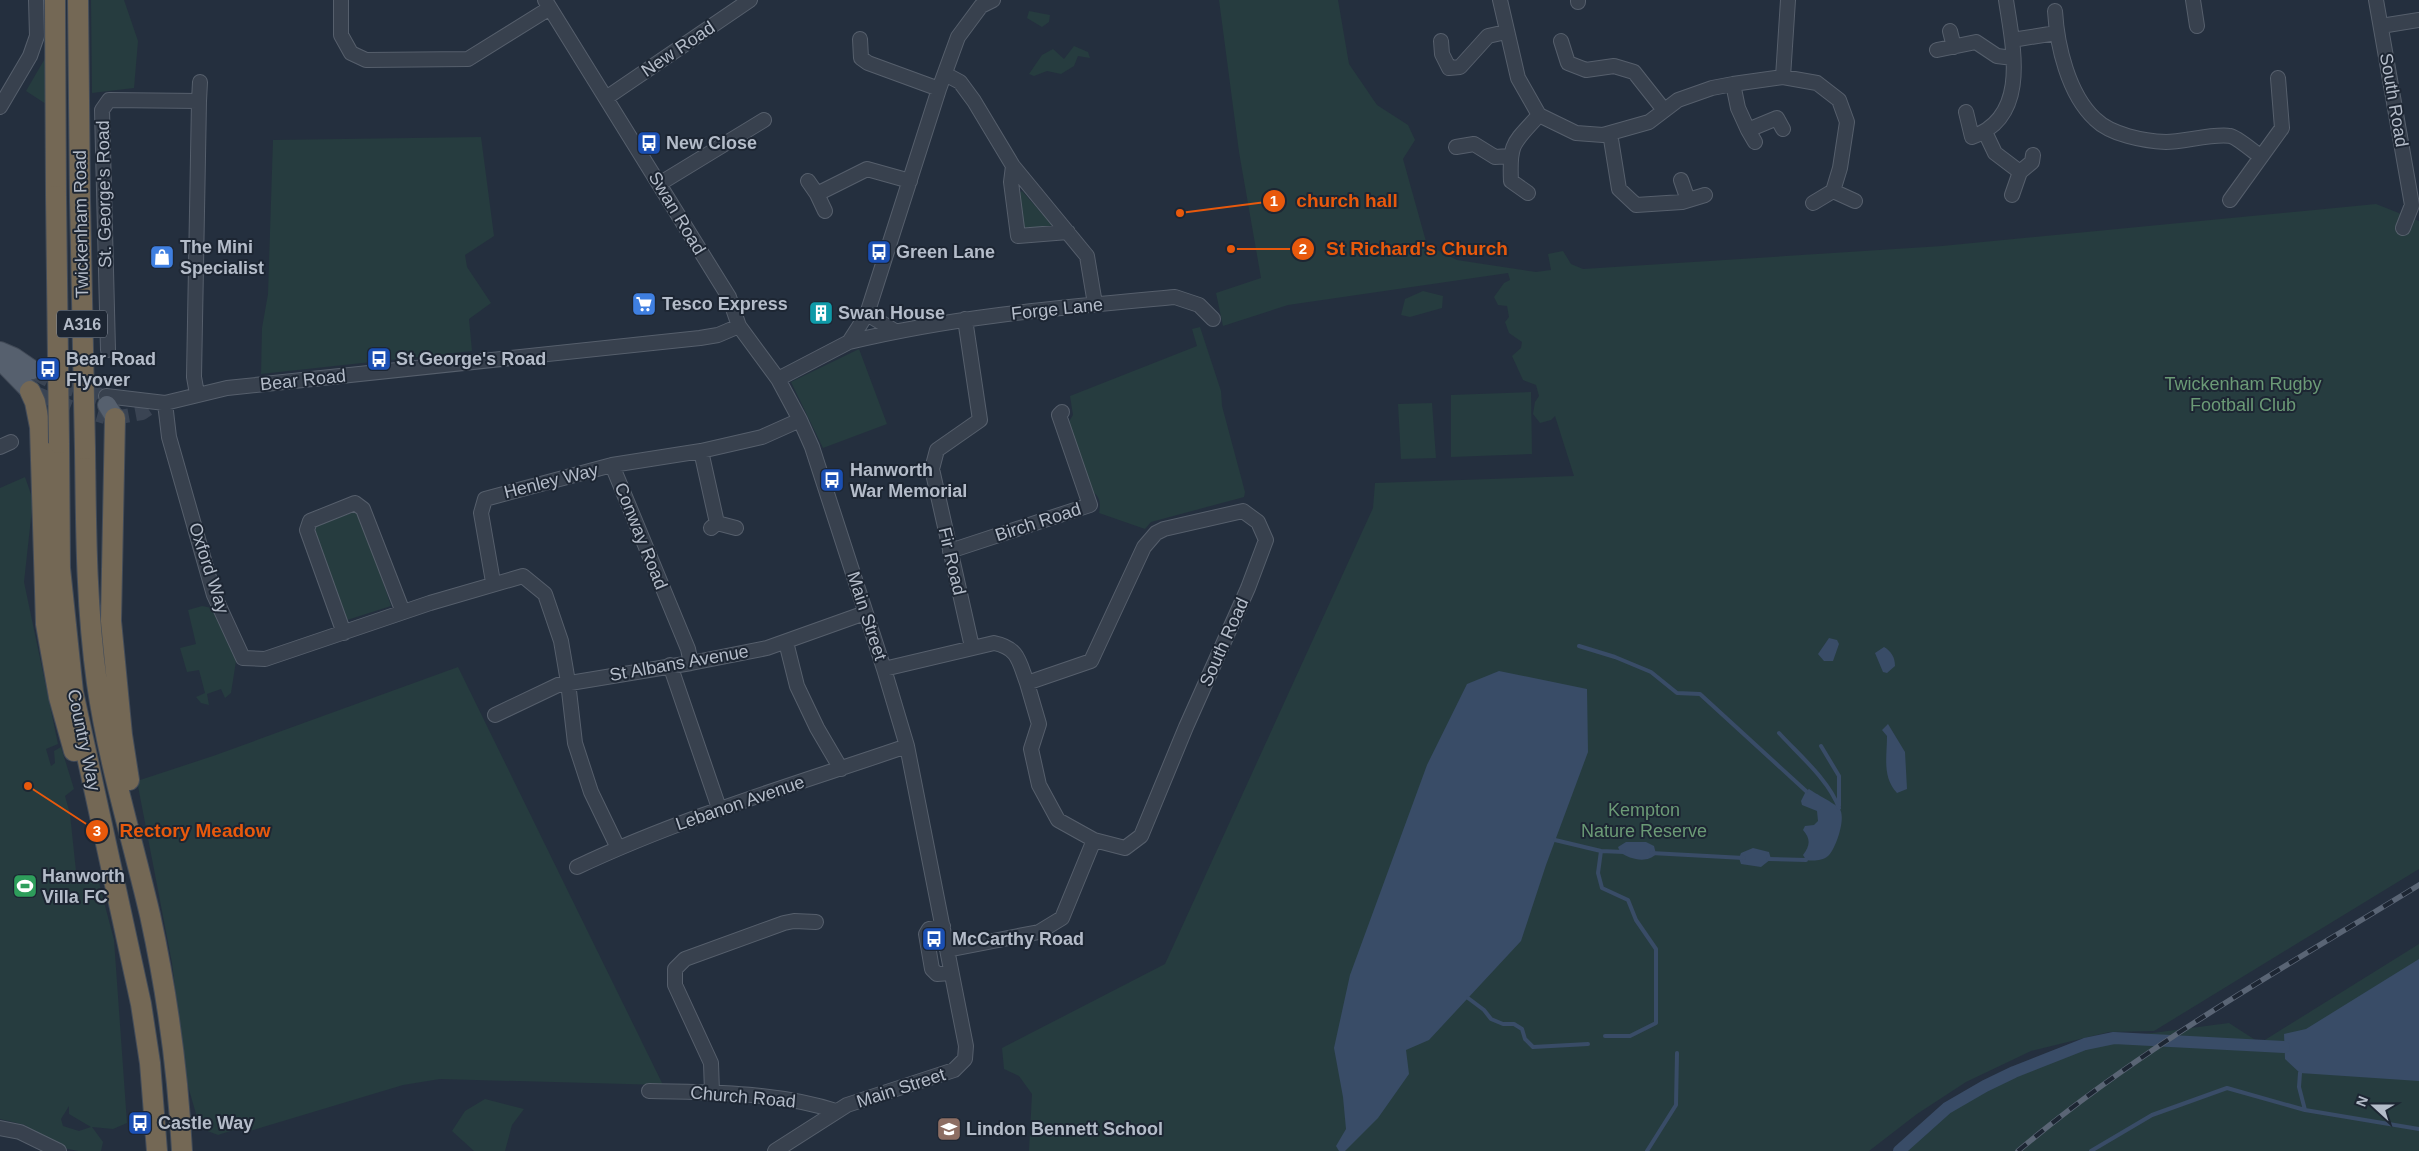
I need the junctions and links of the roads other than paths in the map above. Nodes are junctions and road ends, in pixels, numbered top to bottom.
1 (36, 0) edge
2 (55, 0) edge
3 (78, 0) edge
4 (341, 0) edge
5 (750, 0) edge
6 (1500, 0) edge
7 (1788, 0) edge
8 (2006, 0) edge
9 (2193, 0) edge
10 (2376, 0) edge
11 (987, 3) edge
12 (548, 4) edge
13 (2055, 11) dead end
14 (2419, 20) edge
15 (2197, 26) dead end
16 (2381, 26) junction
17 (1950, 31) dead end
18 (1506, 32) junction
19 (2056, 33) junction
20 (860, 38) dead end
21 (2012, 40) junction
22 (1441, 41) dead end
23 (1561, 41) dead end
24 (1954, 47) junction
25 (1937, 50) dead end
26 (2013, 58) junction
27 (945, 74) junction
28 (1783, 77) junction
29 (2278, 78) dead end
30 (200, 82) dead end
31 (1733, 84) junction
32 (938, 89) junction
33 (606, 98) junction
34 (199, 101) junction
35 (0, 107) edge
36 (1664, 110) junction
37 (1966, 112) dead end
38 (1539, 115) junction
39 (764, 120) dead end
40 (1783, 129) dead end
41 (1985, 132) junction
42 (1610, 133) junction
43 (1456, 147) dead end
44 (2034, 155) dead end
45 (1510, 156) junction
46 (2261, 157) junction
47 (1012, 166) junction
48 (2020, 172) junction
49 (808, 180) dead end
50 (1681, 180) dead end
51 (910, 181) junction
52 (659, 184) junction
53 (1833, 191) junction
54 (1528, 193) dead end
55 (817, 194) junction
56 (1705, 195) dead end
57 (2012, 195) dead end
58 (1688, 200) junction
59 (2230, 200) dead end
60 (1855, 201) dead end
61 (1813, 203) dead end
62 (825, 210) dead end
63 (2403, 228) dead end
64 (1068, 232) junction
65 (1095, 304) junction
66 (867, 314) junction
67 (965, 319) junction
68 (1213, 319) dead end
69 (739, 326) junction
70 (895, 331) junction
71 (849, 342) junction
72 (108, 350) dead end
73 (0, 351) edge
74 (0, 360) edge
75 (34, 370) tunnel mouth
76 (778, 380) junction
77 (34, 393) joint
78 (197, 394) junction
79 (161, 403) junction
80 (108, 409) joint
81 (1062, 412) dead end
82 (800, 420) junction
83 (59, 443) joint
84 (84, 449) joint
85 (701, 451) junction
86 (612, 465) junction
87 (736, 528) dead end
88 (950, 552) junction
89 (493, 582) junction
90 (403, 612) junction
91 (865, 613) junction
92 (344, 632) junction
93 (786, 642) junction
94 (972, 647) junction
95 (691, 663) junction
96 (670, 665) junction
97 (884, 669) junction
98 (568, 682) junction
99 (1027, 683) junction
100 (495, 715) dead end
101 (906, 746) junction
102 (841, 769) junction
103 (719, 808) junction
104 (1094, 840) junction
105 (618, 848) junction
106 (577, 867) dead end
107 (114, 877) junction
108 (150, 916) junction
109 (816, 922) dead end
110 (943, 926) junction
111 (947, 950) junction
112 (951, 973) junction
113 (649, 1091) dead end
114 (712, 1092) junction
115 (836, 1111) junction
116 (0, 1128) edge
117 (778, 1150) edge
118 (59, 1151) edge
119 (157, 1151) edge
120 (182, 1151) edge

1 - 35 street
2 - 83 highway, Twickenham Road / A316, bridge
3 - 84 highway, Twickenham Road / A316, bridge
4 - 12 street
5 - 33 street, New Road
6 - 18 street
7 - 28 street
8 - 21 street
9 - 15 street
10 - 16 street, South Road
11 - 27 street
12 - 33 street, Swan Road
13 - 19 street
14 - 16 street
16 - 63 street, South Road
17 - 24 street
18 - 22 street
18 - 38 street
19 - 21 street
19 - 46 street
20 - 32 street
21 - 26 street
23 - 36 street
24 - 25 street
24 - 26 street
26 - 41 street
27 - 32 street
27 - 47 street
28 - 31 street
28 - 53 street
29 - 46 street
30 - 34 street
31 - 36 street
31 - 40 street
32 - 51 street
33 - 52 street, Swan Road
34 - 72 street, St. George's Road
34 - 78 street
36 - 42 street
37 - 41 street
38 - 42 street
38 - 45 street
39 - 52 street
41 - 48 street
42 - 58 street
43 - 45 street
44 - 48 street
45 - 54 street
46 - 59 street
47 - 64 street
47 - 64 street
48 - 57 street
49 - 55 street
50 - 58 street
51 - 55 street
51 - 66 street
52 - 69 street, Swan Road
53 - 60 street
53 - 61 street
55 - 62 street
56 - 58 street
64 - 65 street
65 - 67 street, Forge Lane
65 - 68 street, Forge Lane
66 - 70 street
66 - 71 street
67 - 70 street, Forge Lane
67 - 88 street, Fir Road
69 - 76 street, Main Street
69 - 78 street, Bear Road
70 - 71 street, Forge Lane
71 - 76 street
73 - 75 main road
74 - 77 main road
76 - 82 street, Main Street
77 - 107 highway
78 - 79 street, Bear Road
79 - 80 street, Bear Road
79 - 92 street, Oxford Way
80 - 108 highway
81 - 88 street, Birch Road
82 - 85 street, Conway Road
82 - 91 street, Main Street
83 - 107 highway, Country Way / A316
84 - 108 highway, Country Way / A316
85 - 86 street, Conway Road
85 - 87 street
86 - 89 street, Henley Way
86 - 95 street, Conway Road
88 - 94 street, Fir Road
89 - 90 street, Oxford Way
89 - 98 street, Oxford Way
90 - 92 street, Oxford Way
90 - 92 street
91 - 93 street, St Albans Avenue
91 - 97 street, Main Street
93 - 95 street, St Albans Avenue
93 - 102 street
94 - 97 street, South Road
94 - 99 street, South Road
95 - 96 street, St Albans Avenue
96 - 98 street, St Albans Avenue
96 - 103 street
97 - 101 street, Main Street
98 - 100 street, St Albans Avenue
98 - 105 street, Oxford Way
99 - 104 street, South Road
99 - 104 street, South Road
101 - 102 street, Lebanon Avenue
101 - 110 street, Main Street
102 - 103 street, Lebanon Avenue
103 - 105 street, Lebanon Avenue
104 - 111 street
105 - 106 street, Lebanon Avenue
107 - 119 highway, Country Way / A316
108 - 120 highway, Country Way / A316
109 - 114 street
110 - 111 street, Main Street
110 - 112 street
111 - 112 street, Main Street
112 - 115 street, Main Street
113 - 114 street, Church Road
114 - 115 street, Church Road
115 - 117 street
116 - 118 street

